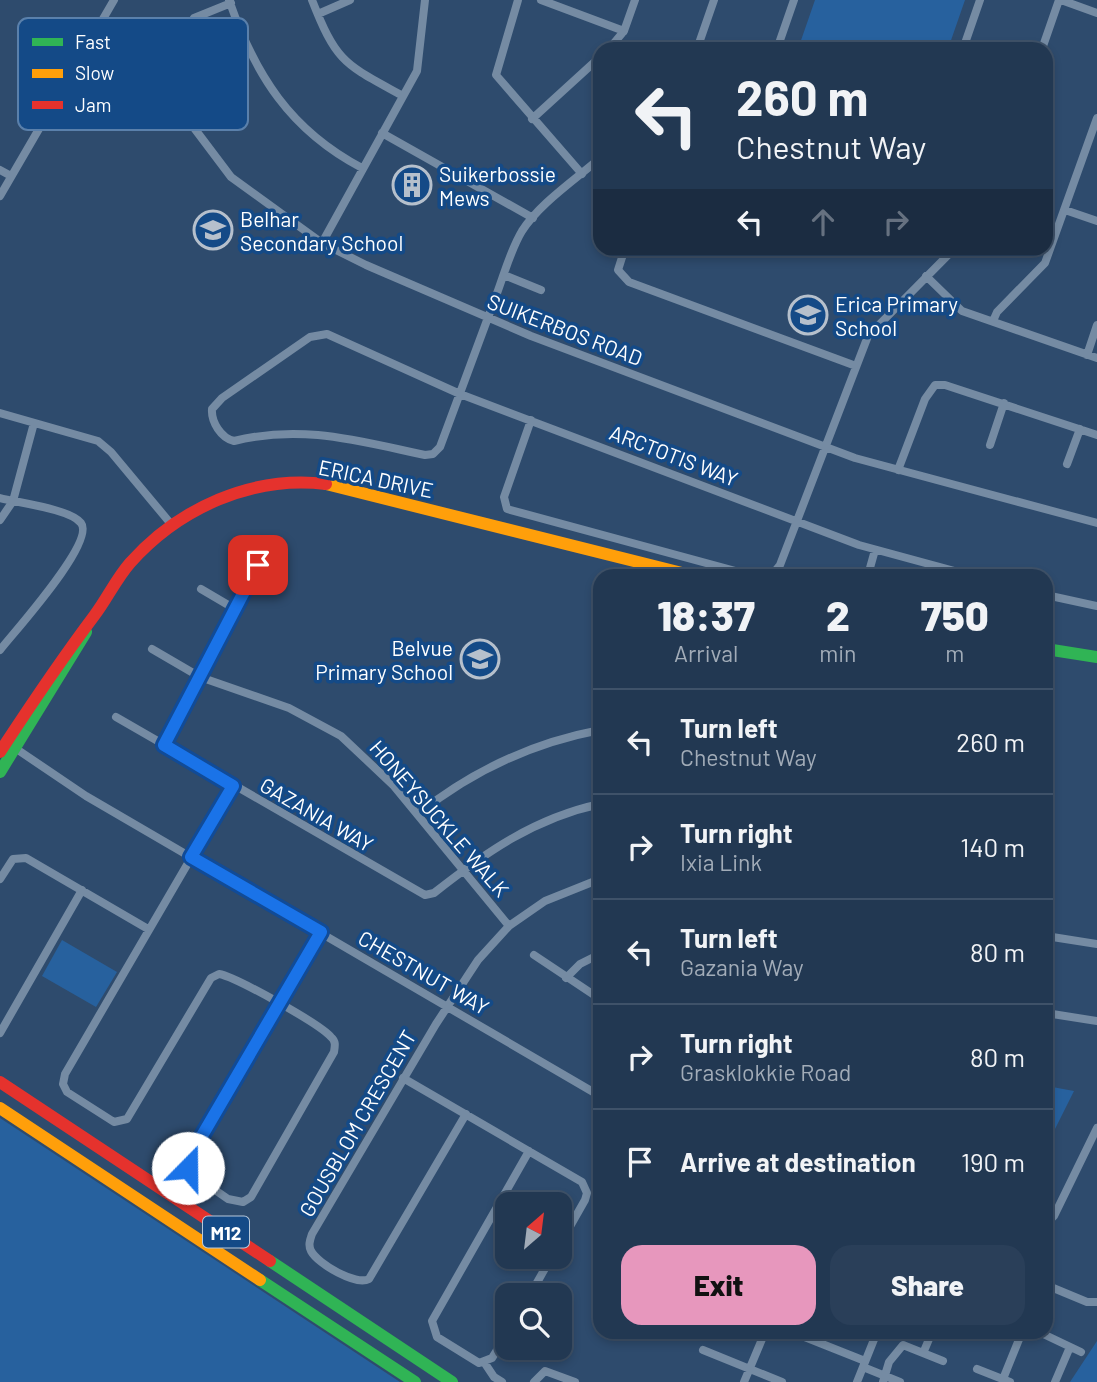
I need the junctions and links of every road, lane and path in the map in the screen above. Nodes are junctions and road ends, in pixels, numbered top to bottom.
1 (100, 0) edge
2 (312, 0) edge
3 (350, 0) edge
4 (425, 0) edge
5 (518, 0) edge
6 (541, 0) edge
7 (635, 0) edge
8 (715, 0) edge
9 (794, 0) edge
10 (980, 0) edge
11 (1060, 0) edge
12 (230, 2) edge
13 (112, 3) edge
14 (1097, 13) edge
15 (318, 14) junction
16 (194, 18) edge
17 (624, 31) junction
18 (615, 42) edge
19 (700, 42) edge
20 (779, 42) edge
21 (965, 42) edge
22 (1045, 42) edge
23 (248, 48) edge
24 (593, 63) edge
25 (403, 96) junction
26 (532, 118) junction
27 (1097, 118) edge
28 (38, 130) edge
29 (197, 130) edge
30 (382, 133) junction
31 (593, 164) edge
32 (362, 168) junction
33 (0, 170) edge
34 (582, 174) junction
35 (11, 176) junction
36 (0, 196) edge
37 (1065, 210) junction
38 (533, 218) junction
39 (1097, 221) edge
40 (1053, 242) edge
41 (322, 243) junction
42 (622, 256) edge
43 (947, 256) edge
44 (1048, 256) edge
45 (504, 275) junction
46 (926, 276) junction
47 (541, 290) dead end
48 (488, 319) junction
49 (993, 321) junction
50 (1097, 325) edge
51 (1087, 355) junction
52 (1097, 358) edge
53 (856, 366) junction
54 (460, 394) junction
55 (1004, 403) junction
56 (0, 414) edge
57 (531, 420) junction
58 (34, 423) junction
59 (1080, 429) junction
60 (1097, 435) edge
61 (990, 445) dead end
62 (825, 446) junction
63 (1067, 464) dead end
64 (898, 470) junction
65 (0, 498) edge
66 (13, 501) junction
67 (0, 520) edge
68 (796, 521) junction
69 (1097, 523) edge
70 (171, 524) junction
71 (876, 550) junction
72 (258, 565) dead end
73 (666, 569) edge
74 (728, 569) edge
75 (777, 569) edge
76 (870, 569) edge
77 (943, 569) edge
78 (201, 589) dead end
79 (1053, 597) edge
80 (1097, 606) edge
81 (235, 610) junction
82 (152, 649) dead end
83 (0, 650) edge
84 (1053, 650) edge
85 (1093, 658) edge
86 (200, 677) junction
87 (116, 717) dead end
88 (593, 732) edge
89 (5, 745) edge
90 (164, 745) junction
91 (0, 772) edge
92 (233, 786) junction
93 (593, 806) edge
94 (418, 814) junction
95 (191, 857) junction
96 (464, 869) junction
97 (0, 879) edge
98 (593, 881) edge
99 (82, 890) junction
100 (509, 926) junction
101 (148, 929) junction
102 (321, 932) junction
103 (1053, 937) edge
104 (1097, 944) edge
105 (534, 955) dead end
106 (593, 958) edge
107 (565, 978) junction
108 (593, 995) edge
109 (278, 1004) junction
110 (446, 1006) junction
111 (1053, 1014) edge
112 (1097, 1021) edge
113 (0, 1033) edge
114 (403, 1078) junction
115 (0, 1082) edge
116 (593, 1092) edge
117 (0, 1108) edge
118 (466, 1114) junction
119 (1097, 1128) edge
120 (529, 1151) junction
121 (1053, 1217) edge
122 (572, 1223) edge
123 (1053, 1288) edge
124 (1097, 1302) edge
125 (762, 1339) edge
126 (808, 1339) edge
127 (874, 1339) edge
128 (929, 1339) edge
129 (1020, 1339) edge
130 (1053, 1339) edge
131 (1070, 1347) junction
132 (703, 1350) dead end
133 (924, 1351) junction
134 (1081, 1352) dead end
135 (495, 1354) edge
136 (943, 1361) dead end
137 (484, 1362) junction
138 (864, 1364) junction
139 (749, 1369) junction
140 (977, 1369) dead end
141 (883, 1379) edge
142 (1006, 1380) edge
143 (415, 1382) edge
144 (452, 1382) edge
145 (502, 1382) edge
146 (534, 1382) edge
147 (575, 1382) edge
148 (744, 1382) edge
149 (782, 1382) edge
150 (857, 1382) edge
151 (900, 1382) edge
152 (1055, 1382) edge

1 - 13 street
2 - 15 street
3 - 15 street
4 - 25 street
5 - 26 street
6 - 17 street
7 - 17 street
8 - 19 street
9 - 20 street
10 - 21 street
11 - 14 street
11 - 22 street
12 - 16 street
15 - 25 street
17 - 18 street
23 - 32 street
24 - 26 street
25 - 30 street
26 - 34 street
27 - 37 street
28 - 35 street
29 - 41 street, SUIKERBOS ROAD
30 - 32 street
30 - 38 street
31 - 34 street
32 - 41 street
33 - 35 street
34 - 38 street
35 - 36 street
37 - 39 street
37 - 40 street
38 - 45 street
41 - 48 street, SUIKERBOS ROAD
42 - 53 street
43 - 46 street
44 - 49 street
45 - 47 street
45 - 48 street
46 - 49 street
46 - 53 street
48 - 54 street
48 - 62 street, SUIKERBOS ROAD
49 - 51 street
50 - 51 street
51 - 52 street
53 - 62 street
54 - 54 street, ARCTOTIS WAY
54 - 57 street, ARCTOTIS WAY
55 - 59 street
55 - 61 street
55 - 64 street
56 - 58 street
57 - 68 street, ARCTOTIS WAY
57 - 74 street
58 - 66 street
58 - 70 street
59 - 60 street
59 - 63 street
62 - 64 street, SUIKERBOS ROAD
62 - 68 street
64 - 69 street, SUIKERBOS ROAD
65 - 66 street
66 - 67 street
66 - 83 street
68 - 71 street, ARCTOTIS WAY
68 - 75 street
70 - 73 main road, ERICA DRIVE
70 - 89 main road, ERICA DRIVE
71 - 76 street
71 - 77 street, ARCTOTIS WAY
72 - 81 street
78 - 81 street
79 - 80 street
81 - 86 street
82 - 86 street, HONEYSUCKLE WALK
84 - 85 main road
86 - 90 street
86 - 94 street, HONEYSUCKLE WALK
87 - 90 street, GAZANIA WAY
88 - 94 street
89 - 91 main road, ERICA DRIVE
89 - 95 street, CHESTNUT WAY
90 - 92 street, GAZANIA WAY
92 - 95 street
92 - 96 street, GAZANIA WAY
93 - 96 street
94 - 96 street, HONEYSUCKLE WALK
95 - 101 street
95 - 102 street, CHESTNUT WAY
96 - 100 street, HONEYSUCKLE WALK
97 - 99 street
98 - 100 street, GOUSBLOM CRESCENT
99 - 101 street
99 - 113 street
100 - 110 street, GOUSBLOM CRESCENT
101 - 109 street
102 - 109 street
102 - 110 street, CHESTNUT WAY
103 - 104 street
105 - 107 street
106 - 107 street
107 - 108 street
109 - 109 street
110 - 114 street, GOUSBLOM CRESCENT
110 - 116 street, CHESTNUT WAY
111 - 112 street
114 - 118 street
114 - 118 street, GOUSBLOM CRESCENT
115 - 144 main road, M12
117 - 143 main road, M12
118 - 120 street
119 - 121 street
120 - 122 street
120 - 137 street
123 - 124 street
125 - 139 street
126 - 138 street
127 - 138 street
128 - 133 street
129 - 142 street
130 - 131 street
131 - 134 street
131 - 152 street
132 - 139 street
133 - 136 street
133 - 141 street
135 - 137 street
137 - 145 street
138 - 141 street
138 - 150 street
139 - 148 street
139 - 149 street
140 - 142 street
141 - 151 street
146 - 147 street

